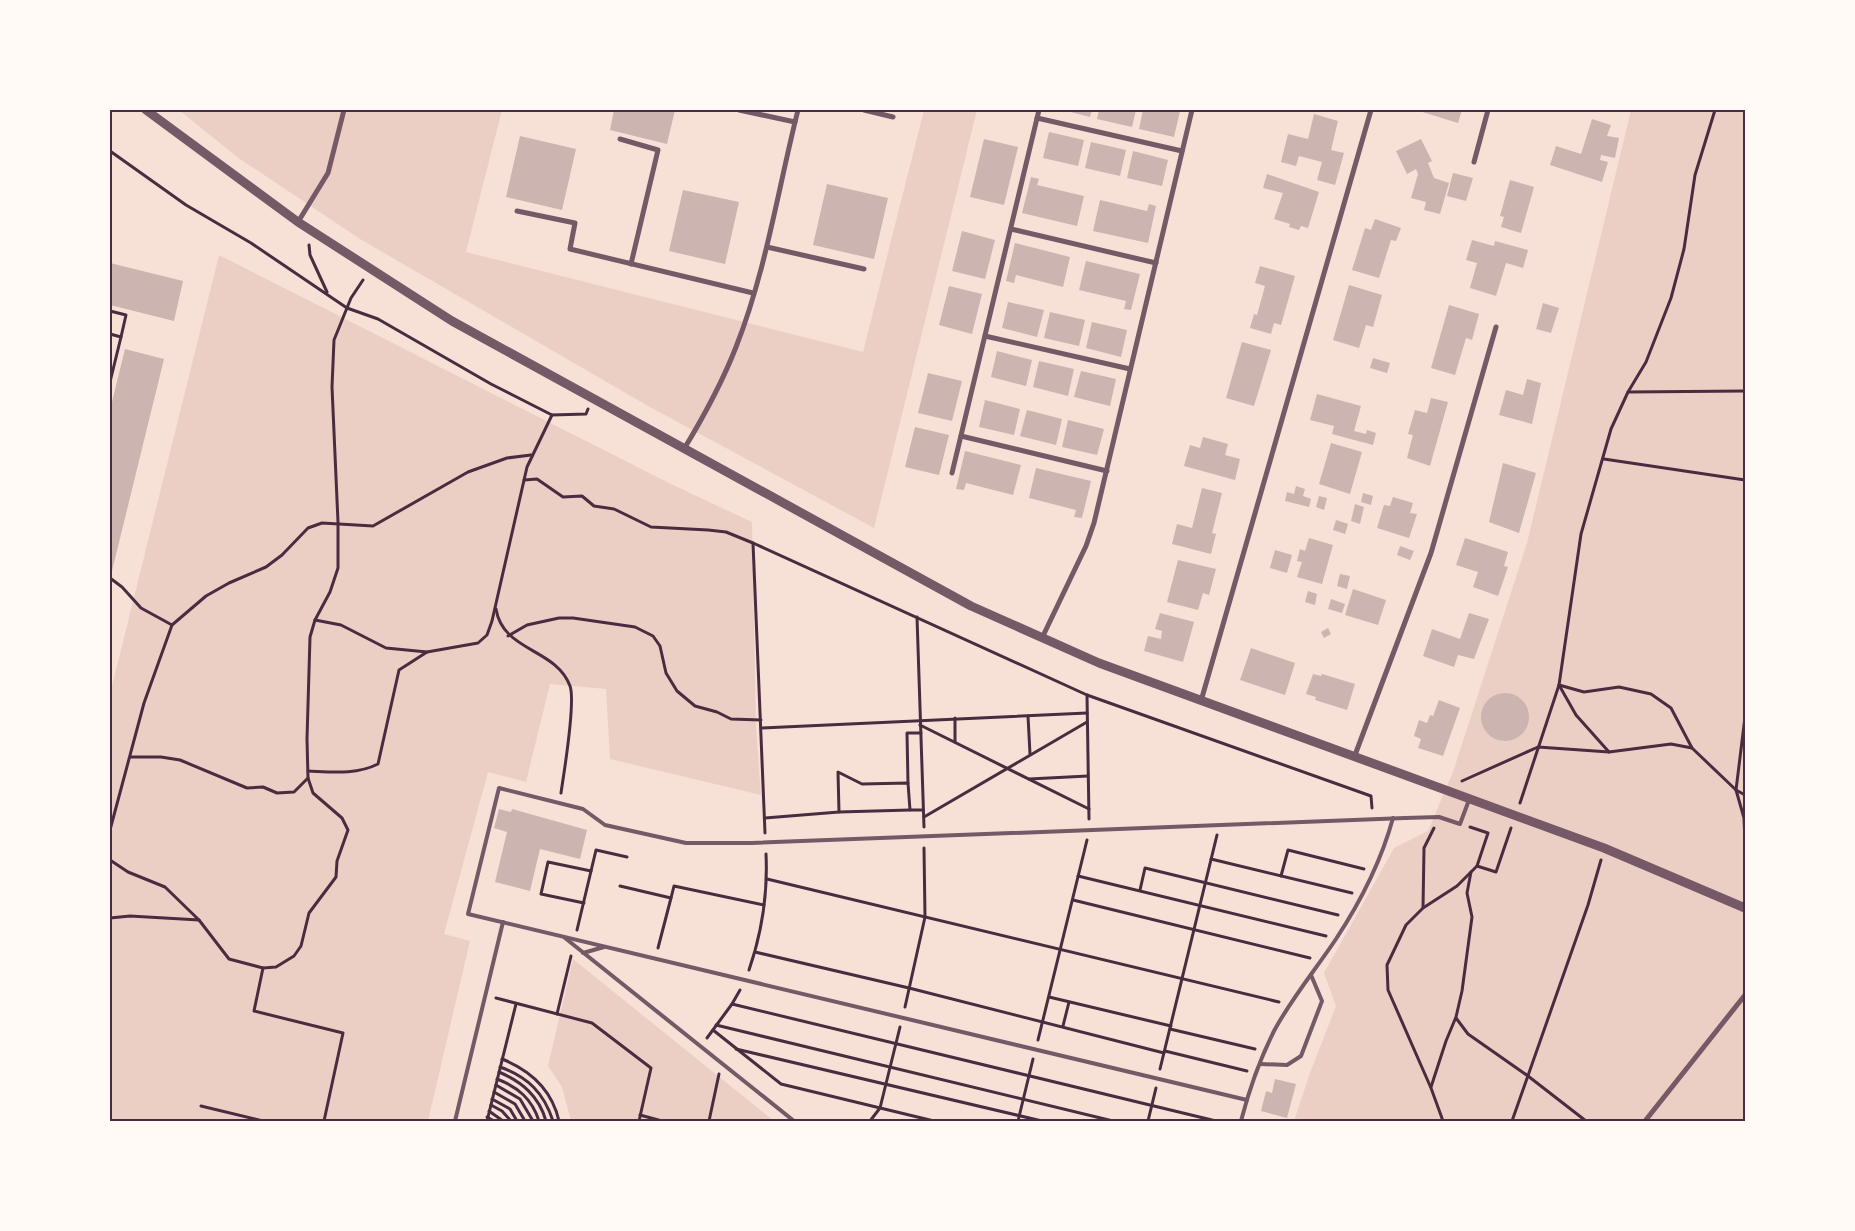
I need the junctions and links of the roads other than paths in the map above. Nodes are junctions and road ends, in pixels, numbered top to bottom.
1 (146, 110) edge
2 (344, 110) edge
3 (740, 110) edge
4 (798, 110) edge
5 (864, 110) edge
6 (1039, 110) edge
7 (1192, 110) edge
8 (1371, 110) edge
9 (1488, 110) edge
10 (893, 117) dead end
11 (1037, 118) junction
12 (795, 122) junction
13 (620, 140) dead end
14 (1182, 151) junction
15 (1474, 162) dead end
16 (517, 211) dead end
17 (298, 222) junction
18 (1011, 230) junction
19 (767, 247) junction
20 (1156, 263) junction
21 (630, 264) junction
22 (864, 269) dead end
23 (752, 293) junction
24 (1496, 327) dead end
25 (985, 336) junction
26 (1130, 369) junction
27 (961, 436) junction
28 (684, 450) junction
29 (1107, 470) junction
30 (952, 473) dead end
31 (1042, 639) junction
32 (1201, 702) junction
33 (1355, 756) junction
34 (1470, 798) junction
35 (1393, 818) junction
36 (1745, 908) edge
37 (503, 922) junction
38 (564, 936) junction
39 (606, 947) junction
40 (583, 953) junction
41 (1311, 975) junction
42 (1745, 996) edge
43 (1260, 1064) junction
44 (1247, 1100) junction
45 (455, 1121) edge
46 (794, 1121) edge
47 (1242, 1121) edge
48 (1645, 1121) edge

1 - 17 street
2 - 17 street
3 - 12 street
4 - 12 street
5 - 10 street
6 - 11 street
7 - 14 street
8 - 32 street
9 - 15 street
11 - 14 street
11 - 18 street
12 - 19 street
13 - 21 street
14 - 20 street
16 - 21 street
17 - 28 street
18 - 20 street
18 - 25 street
19 - 22 street
19 - 23 street
20 - 26 street
21 - 23 street
23 - 28 street
24 - 33 street
25 - 26 street
25 - 27 street
26 - 29 street
27 - 29 street
27 - 30 street
28 - 31 street
29 - 31 street
31 - 32 street
32 - 33 street
33 - 34 street
34 - 35 lane
34 - 36 street
35 - 37 lane
35 - 41 lane
37 - 38 lane
37 - 45 lane
38 - 39 lane
38 - 40 lane
39 - 40 lane
39 - 44 lane
40 - 46 lane
41 - 43 lane
41 - 43 lane
42 - 48 street
43 - 44 lane
44 - 47 lane

